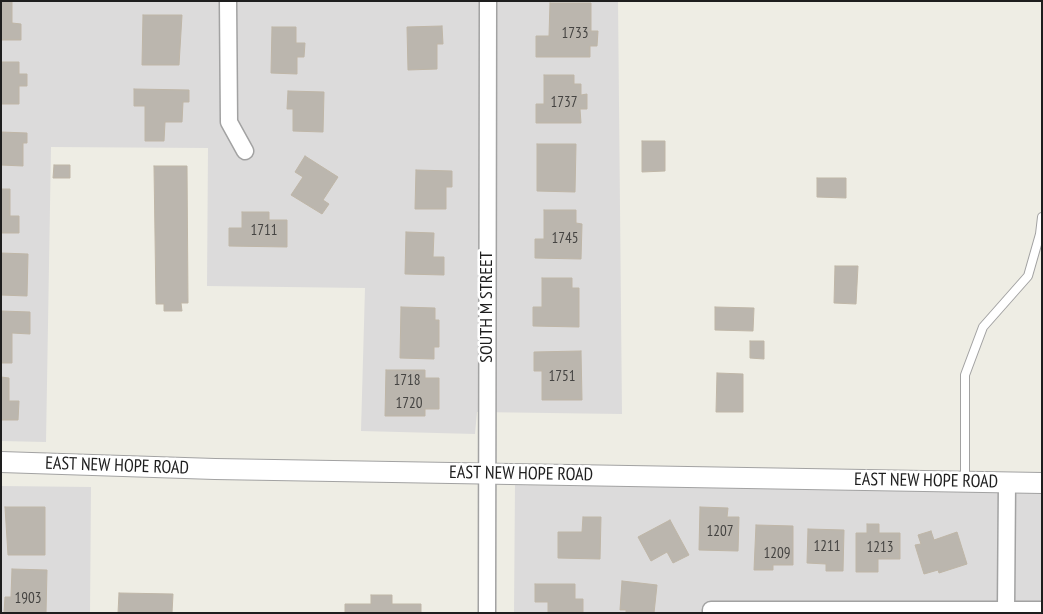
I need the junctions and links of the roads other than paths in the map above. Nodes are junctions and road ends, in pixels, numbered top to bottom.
1 (228, 1) edge
2 (488, 1) edge
3 (246, 151) dead end
4 (1042, 217) edge
5 (1, 462) edge
6 (487, 473) junction
7 (965, 482) junction
8 (1008, 483) junction
9 (1042, 483) edge
10 (1006, 609) junction
11 (1042, 610) edge
12 (711, 611) edge
13 (487, 613) edge

1 - 3 street
2 - 6 street, SOUTH M STREET
4 - 7 lane
5 - 6 street, EAST NEW HOPE ROAD
6 - 7 street, EAST NEW HOPE ROAD
6 - 13 street, SOUTH M STREET
7 - 8 street, EAST NEW HOPE ROAD
8 - 9 street, EAST NEW HOPE ROAD
8 - 10 street
10 - 11 street
10 - 12 street

